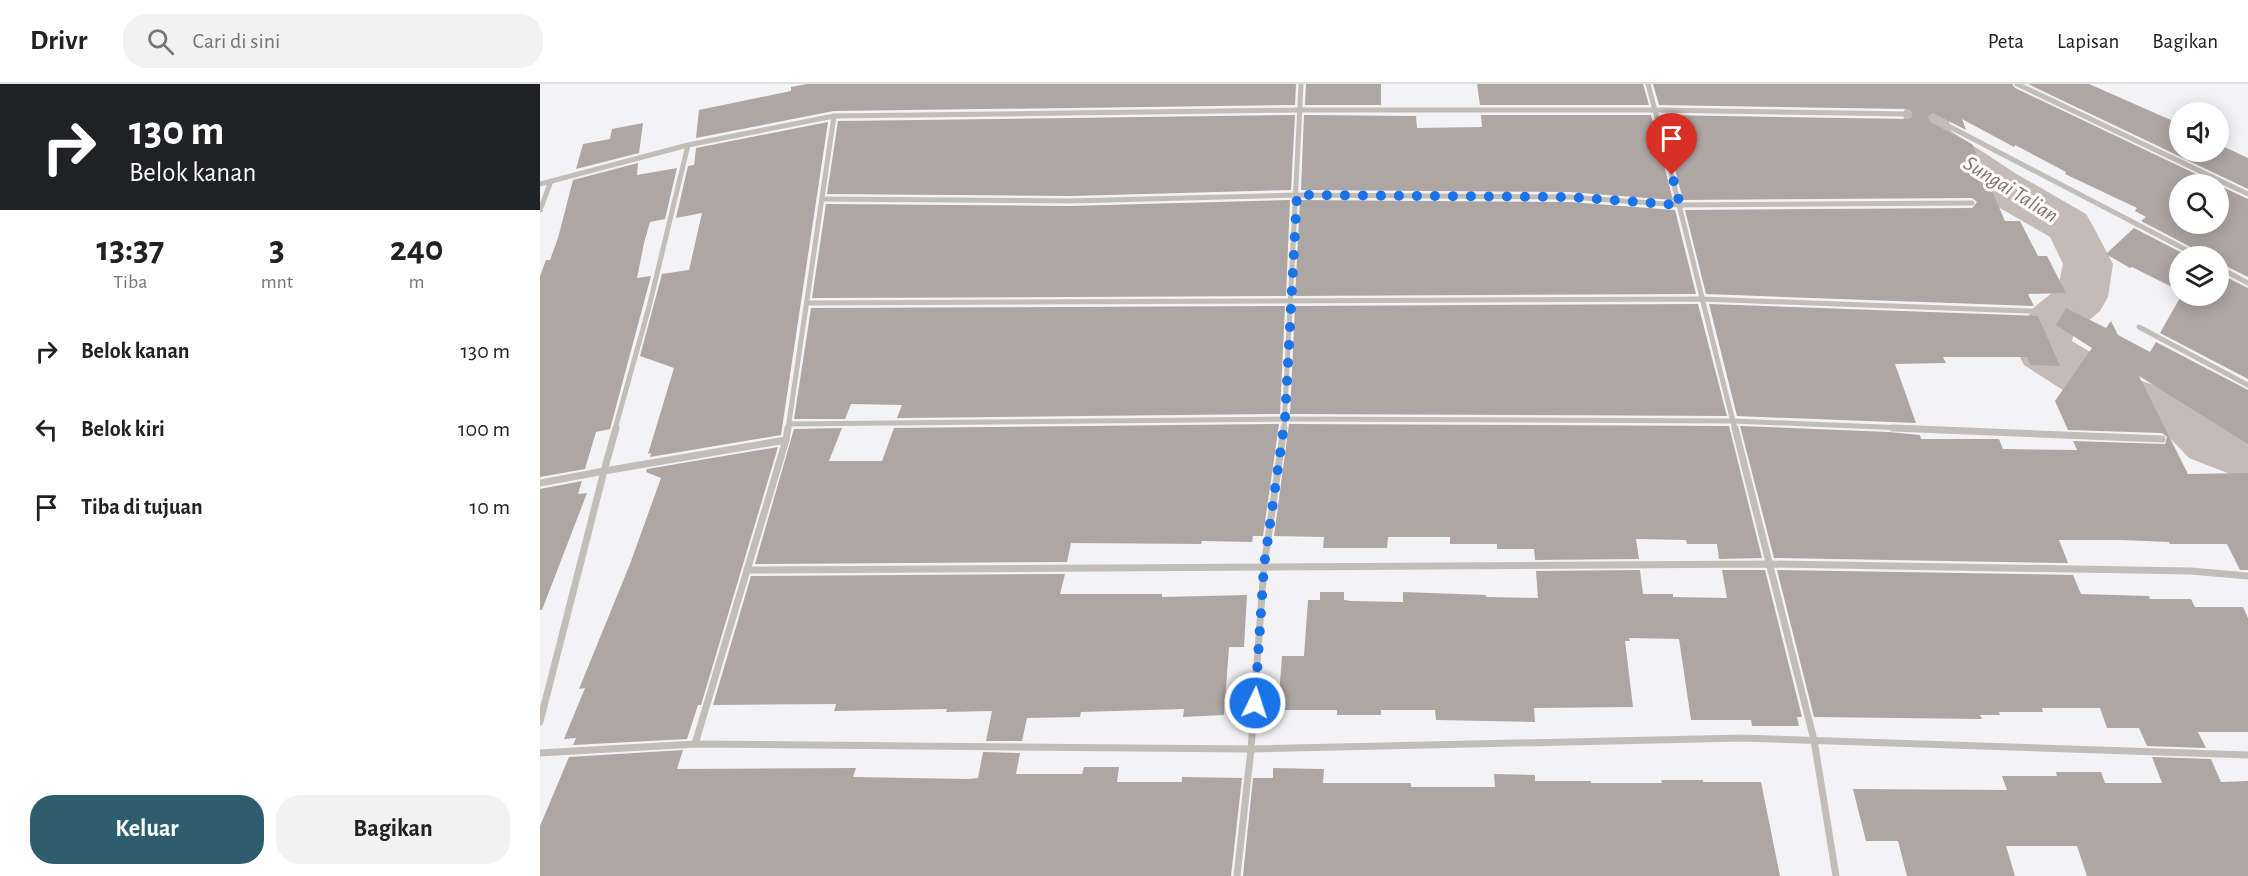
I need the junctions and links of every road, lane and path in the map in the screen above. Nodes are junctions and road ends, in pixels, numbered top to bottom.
1 (1300, 84) edge
2 (1648, 84) edge
3 (2017, 84) edge
4 (1300, 110) junction
5 (1656, 110) junction
6 (1908, 114) dead end
7 (834, 116) junction
8 (1933, 118) dead end
9 (688, 145) junction
10 (551, 181) junction
11 (540, 184) edge
12 (2248, 194) edge
13 (1297, 195) junction
14 (823, 199) junction
15 (1971, 203) dead end
16 (1680, 205) junction
17 (540, 210) edge
18 (2179, 246) edge
19 (2229, 273) edge
20 (2248, 283) edge
21 (1701, 299) junction
22 (1291, 300) junction
23 (807, 303) junction
24 (2056, 312) dead end
25 (2139, 327) dead end
26 (2248, 385) edge
27 (1285, 419) junction
28 (1732, 421) junction
29 (789, 424) junction
30 (2162, 439) dead end
31 (786, 440) junction
32 (604, 471) junction
33 (540, 483) edge
34 (1771, 564) junction
35 (1264, 566) junction
36 (747, 570) junction
37 (2248, 576) edge
38 (540, 722) edge
39 (1814, 740) junction
40 (695, 744) junction
41 (1251, 749) junction
42 (540, 753) edge
43 (2248, 755) edge
44 (1237, 876) edge
45 (1836, 876) edge

1 - 4 street
2 - 5 street
3 - 12 street
4 - 5 street
4 - 7 street
4 - 13 street
5 - 6 street
5 - 16 street
7 - 9 street
7 - 14 street
8 - 18 street
9 - 10 street
9 - 32 street
10 - 11 street
10 - 17 street
13 - 14 street
13 - 16 street
13 - 22 street
14 - 23 street
15 - 16 street
16 - 21 street
19 - 20 street
21 - 22 street
21 - 24 street
21 - 28 street
22 - 23 street
22 - 27 street
23 - 29 street
25 - 26 street
27 - 28 street
27 - 29 street
27 - 35 street
28 - 30 street
28 - 34 street
29 - 31 street
31 - 32 street
31 - 36 street
32 - 33 street
32 - 38 street
34 - 35 street
34 - 37 street
34 - 39 street
35 - 36 street
35 - 41 street
36 - 40 street
39 - 41 street
39 - 43 street
39 - 45 street
40 - 41 street
40 - 42 street
41 - 44 street

